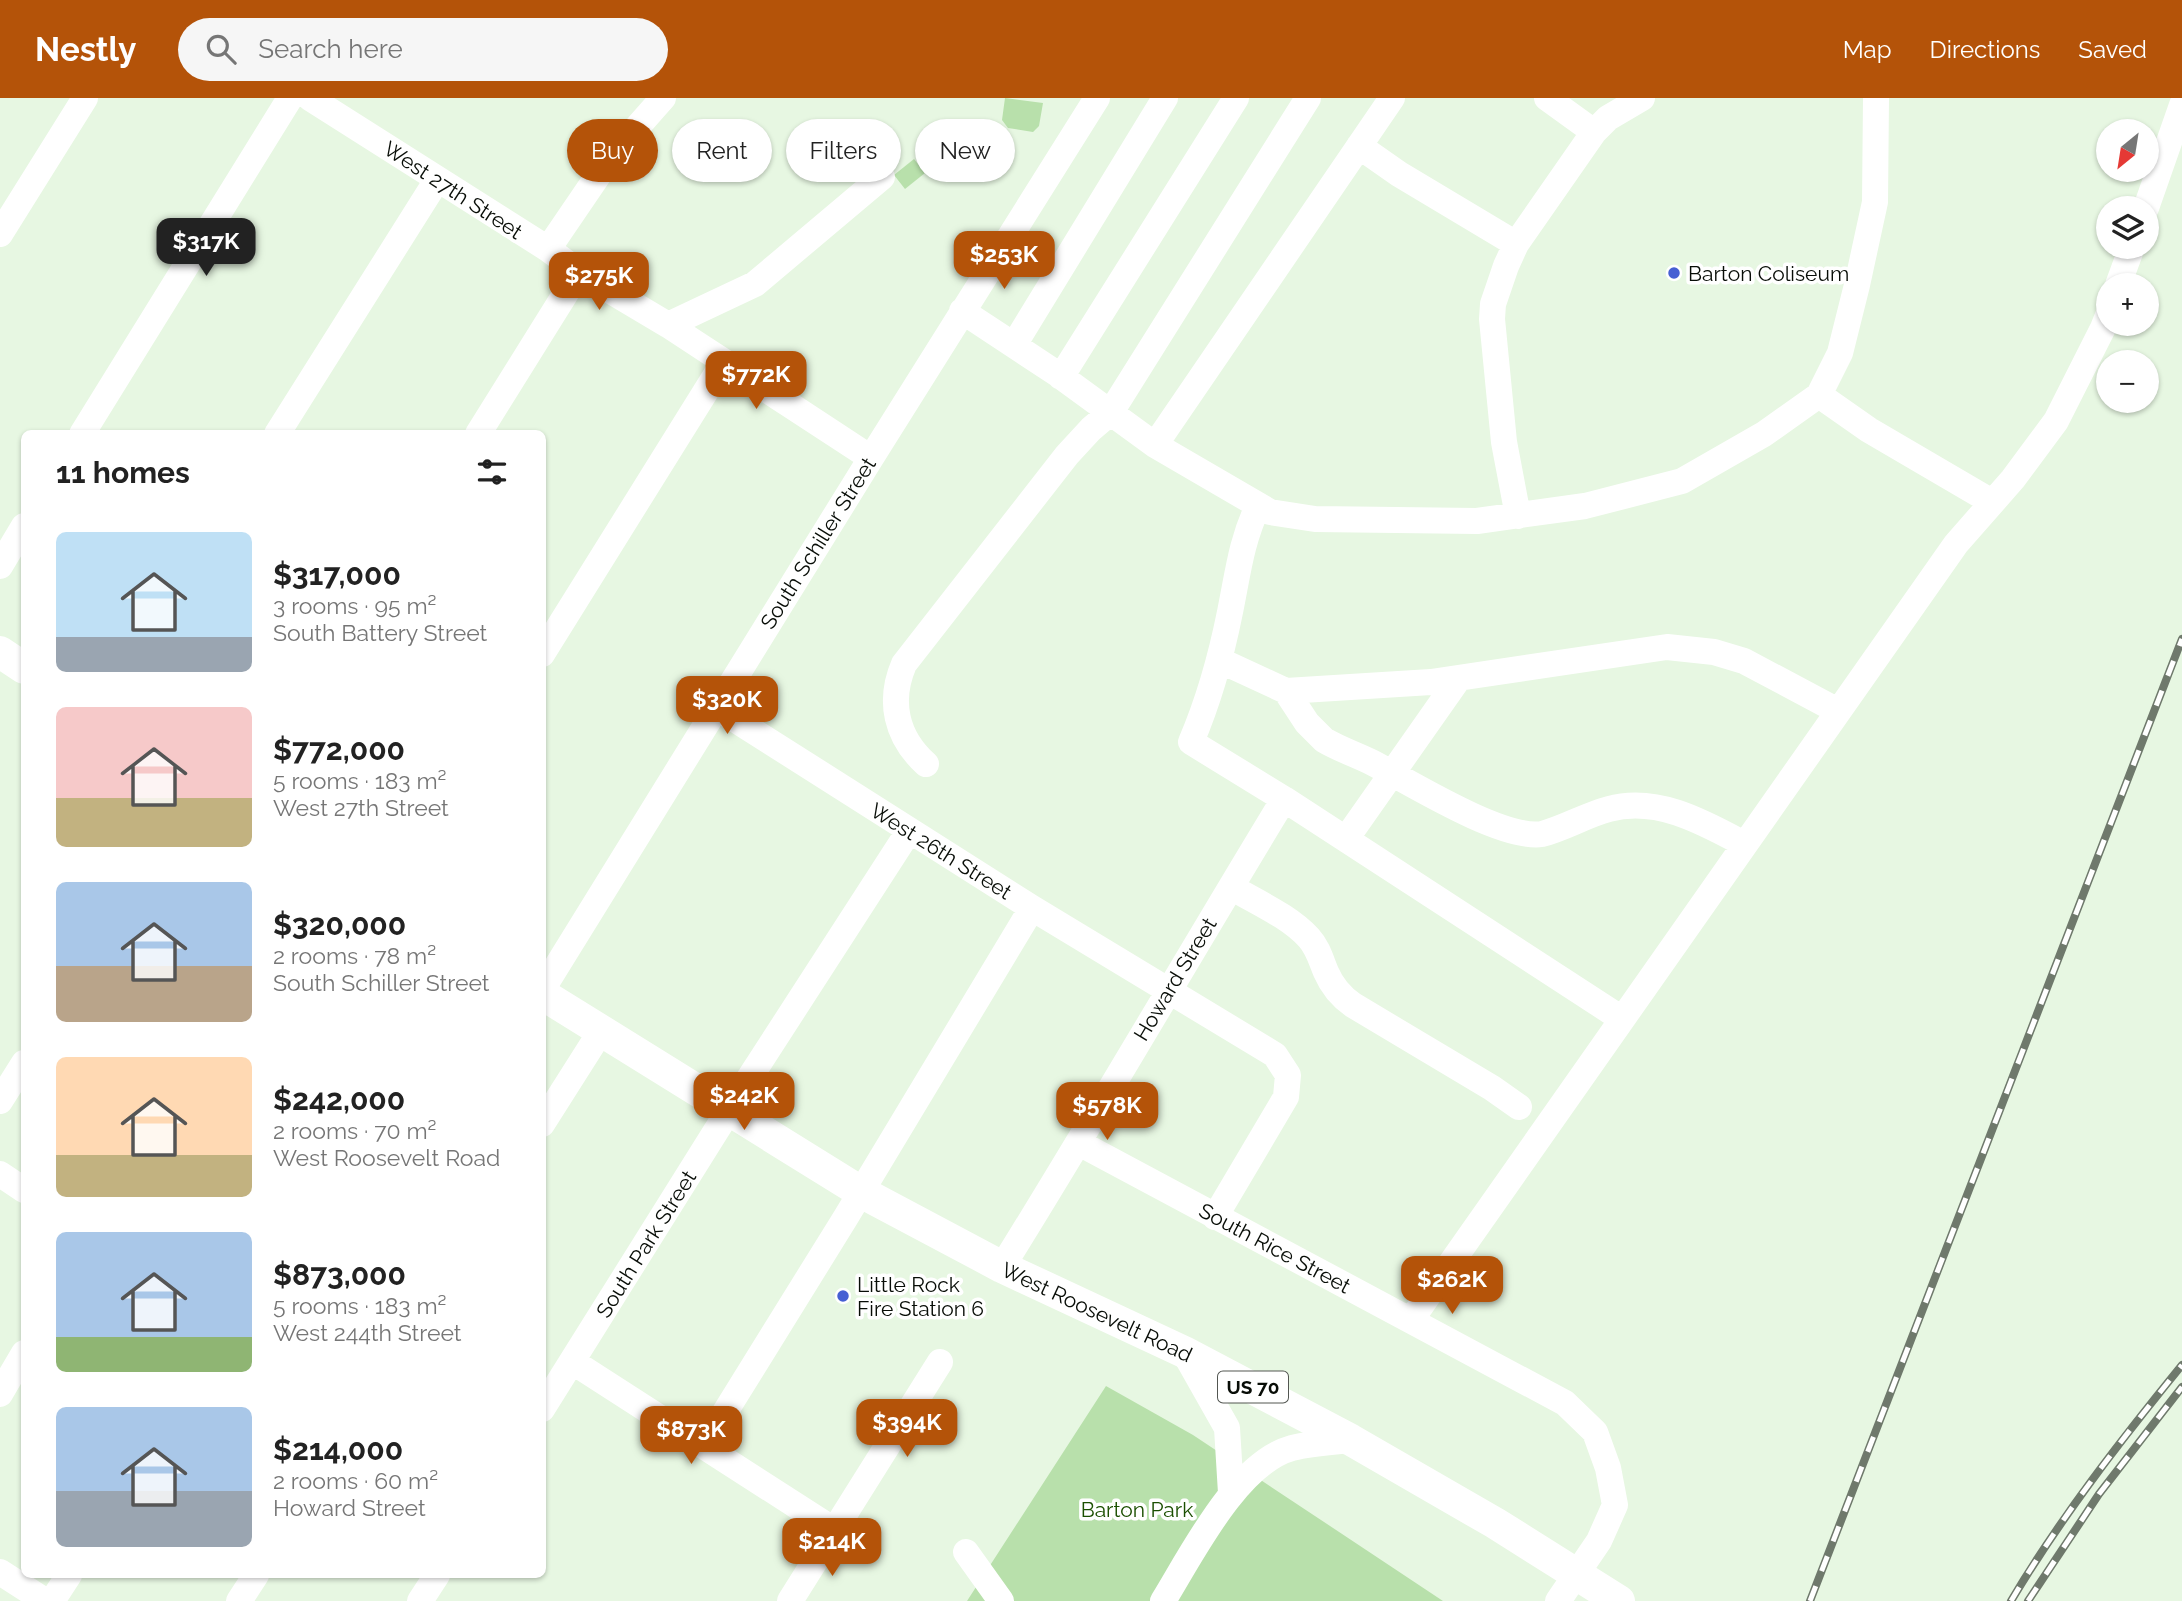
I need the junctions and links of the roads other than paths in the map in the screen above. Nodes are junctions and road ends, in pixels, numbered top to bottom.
1 (85, 98) edge
2 (290, 98) edge
3 (310, 98) edge
4 (663, 98) edge
5 (1097, 98) edge
6 (1165, 98) edge
7 (1236, 98) edge
8 (1308, 98) edge
9 (1392, 98) edge
10 (1547, 98) edge
11 (1642, 98) edge
12 (1876, 98) edge
13 (2182, 105) edge
14 (1594, 132) junction
15 (1359, 146) junction
16 (437, 180) junction
17 (876, 182) edge
18 (2150, 196) edge
19 (0, 234) edge
20 (1516, 244) junction
21 (548, 249) junction
22 (579, 272) junction
23 (962, 311) junction
24 (668, 325) junction
25 (2099, 336) edge
26 (1014, 345) junction
27 (724, 362) junction
28 (1061, 377) junction
29 (1819, 395) junction
30 (1111, 412) junction
31 (84, 430) edge
32 (280, 430) edge
33 (480, 430) edge
34 (1155, 445) junction
35 (870, 458) junction
36 (1992, 502) junction
37 (1258, 506) junction
38 (1518, 516) junction
39 (21, 531) edge
40 (0, 566) edge
41 (546, 648) edge
42 (0, 652) edge
43 (1219, 660) junction
44 (21, 666) edge
45 (1459, 678) junction
46 (1286, 691) junction
47 (717, 708) junction
48 (1838, 711) junction
49 (926, 764) dead end
50 (1392, 774) junction
51 (1284, 800) junction
52 (909, 831) junction
53 (1346, 839) junction
54 (1744, 844) junction
55 (1231, 887) junction
56 (1032, 908) junction
57 (546, 986) edge
58 (1168, 990) junction
59 (546, 995) edge
60 (1622, 1019) junction
61 (601, 1031) junction
62 (21, 1068) edge
63 (0, 1101) edge
64 (1519, 1107) dead end
65 (729, 1111) junction
66 (546, 1118) edge
67 (1079, 1143) junction
68 (0, 1174) edge
69 (21, 1188) edge
70 (861, 1192) junction
71 (1215, 1217) junction
72 (1002, 1267) junction
73 (1411, 1320) junction
74 (1184, 1352) junction
75 (21, 1358) edge
76 (573, 1362) junction
77 (940, 1363) dead end
78 (0, 1394) edge
79 (546, 1403) edge
80 (1351, 1440) junction
81 (704, 1446) junction
82 (1231, 1493) junction
83 (834, 1530) junction
84 (966, 1552) dead end
85 (0, 1572) edge
86 (67, 1578) edge
87 (254, 1578) edge
88 (435, 1578) edge
89 (45, 1601) edge
90 (52, 1601) edge
91 (239, 1601) edge
92 (421, 1601) edge
93 (790, 1601) edge
94 (1001, 1601) edge
95 (1163, 1601) edge
96 (1558, 1601) edge
97 (1619, 1601) edge

1 - 19 street
2 - 31 street
3 - 16 street, West 27th Street
4 - 21 street
5 - 23 street, South Schiller Street
6 - 26 street
7 - 28 street
8 - 30 street
9 - 15 street
10 - 14 street
11 - 14 street
12 - 29 street
13 - 18 street
14 - 20 street
15 - 20 street
15 - 34 street
16 - 21 street, West 27th Street
16 - 32 street
17 - 24 street
20 - 38 street
21 - 22 street, West 27th Street
22 - 24 street, West 27th Street
22 - 33 street
23 - 26 street
23 - 35 street, South Schiller Street
24 - 27 street, West 27th Street
25 - 36 street
26 - 28 street
27 - 35 street, West 27th Street
27 - 41 street
28 - 30 street
29 - 36 street
29 - 38 street
30 - 34 street
30 - 49 street
34 - 37 street
35 - 47 street, South Schiller Street
36 - 48 street
37 - 38 street
37 - 43 street
39 - 40 street
42 - 44 main road
43 - 46 street
43 - 51 street
45 - 46 street
45 - 48 street
45 - 50 street
46 - 50 street
47 - 52 street, West 26th Street
47 - 57 street, South Schiller Street
48 - 54 street
50 - 53 street
50 - 54 street
51 - 53 street
51 - 55 street, Howard Street
52 - 56 street, West 26th Street
52 - 65 street, South Park Street
53 - 60 street
54 - 60 street
55 - 58 street, Howard Street
55 - 64 street
56 - 58 street, West 26th Street
56 - 70 street
58 - 67 street, Howard Street
58 - 71 street, West 26th Street
59 - 61 main road, West Roosevelt Road / US 70
60 - 73 street
61 - 65 main road, West Roosevelt Road / US 70
61 - 66 street
62 - 63 street
65 - 70 main road, West Roosevelt Road / US 70
65 - 76 street, South Park Street
67 - 71 street, South Rice Street
67 - 72 street, Howard Street
68 - 69 street
70 - 72 main road, West Roosevelt Road / US 70
70 - 81 street
71 - 73 street, South Rice Street
72 - 74 main road, West Roosevelt Road / US 70
73 - 96 street, South Rice Street
74 - 80 main road, West Roosevelt Road / US 70
74 - 82 street
75 - 78 street
76 - 79 street, South Park Street
76 - 81 street
77 - 83 street
80 - 82 street
80 - 97 main road, West Roosevelt Road / US 70
81 - 83 street
82 - 95 street
83 - 93 street
84 - 94 street
85 - 89 street
86 - 90 street
87 - 91 street
88 - 92 street

